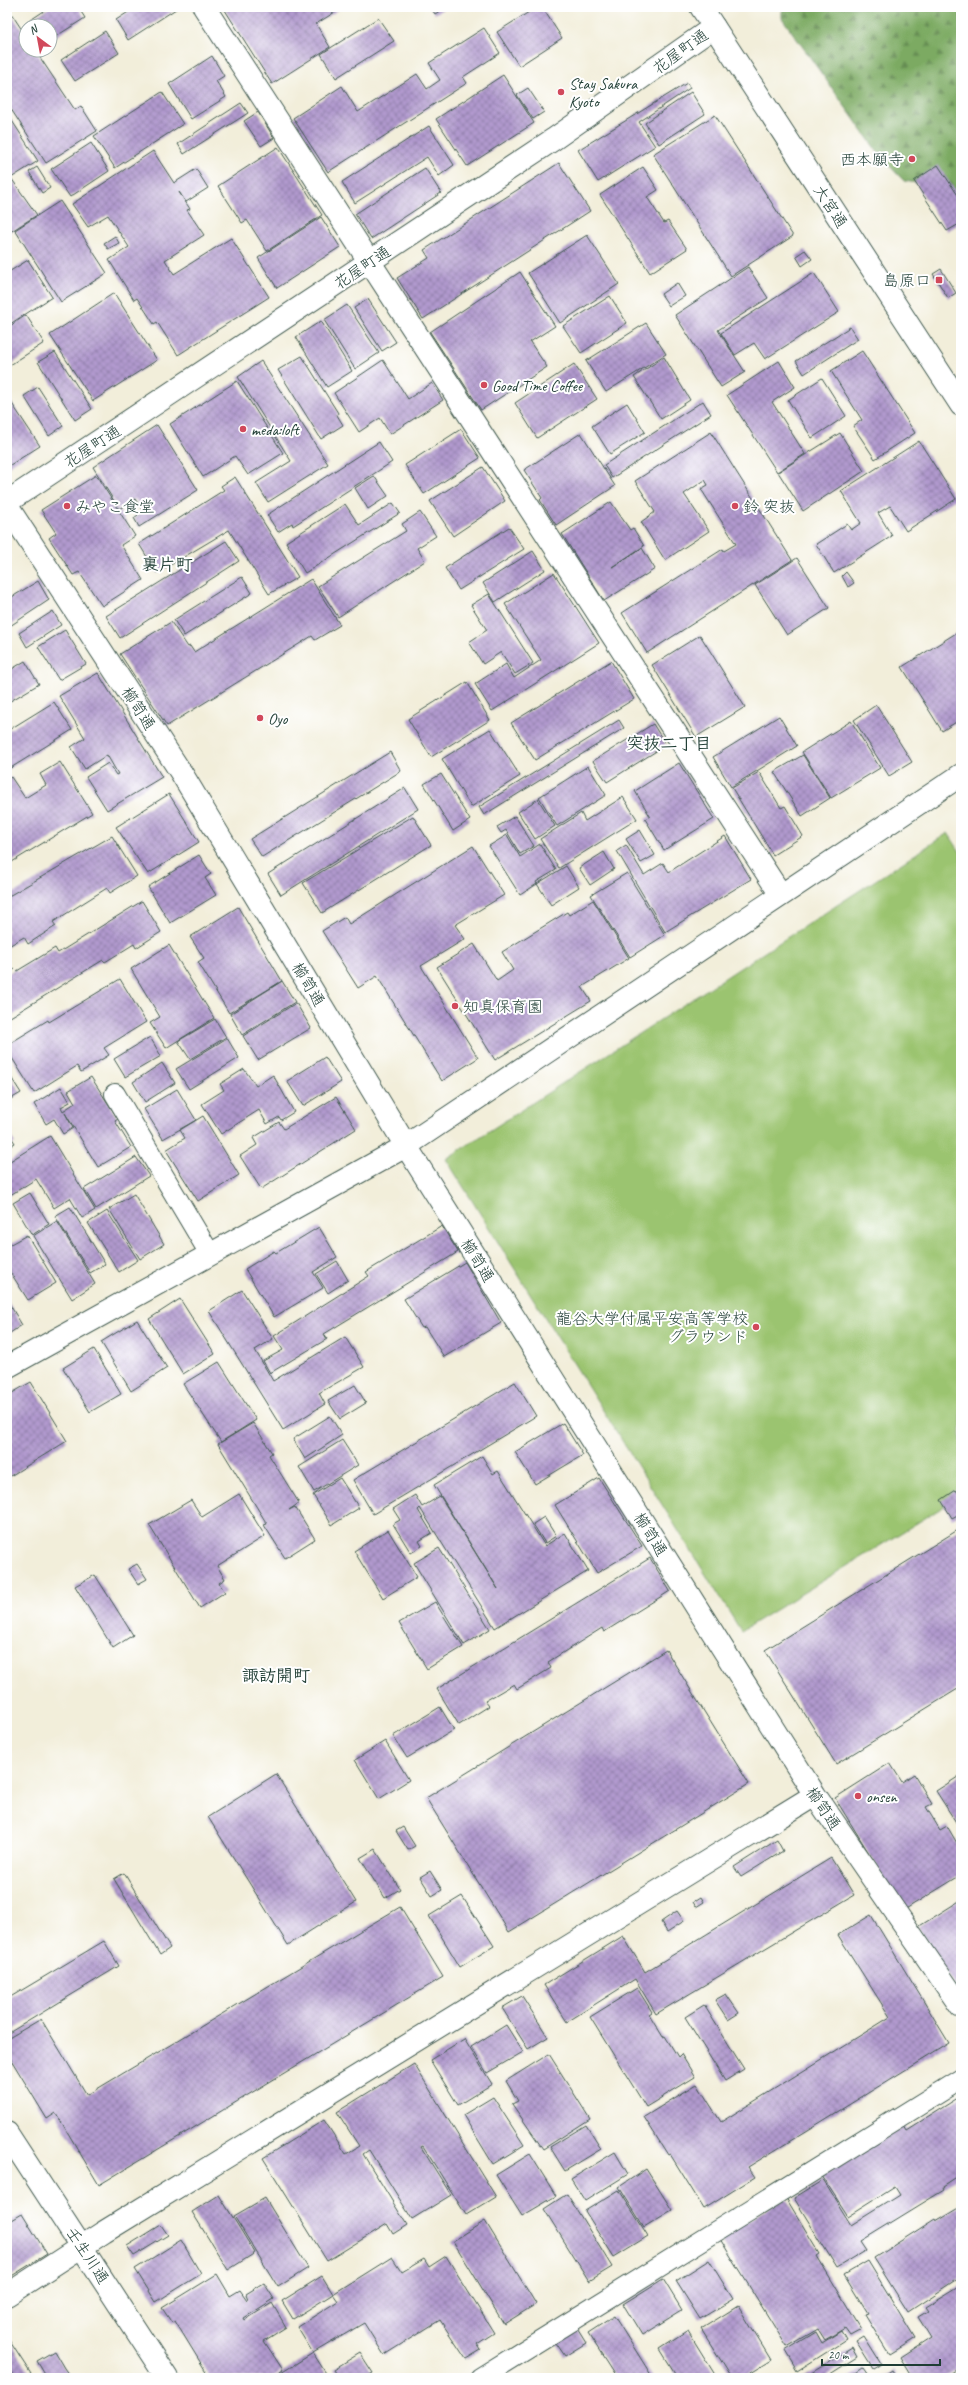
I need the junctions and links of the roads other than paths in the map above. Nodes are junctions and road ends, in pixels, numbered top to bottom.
1 (204, 7) edge
2 (701, 7) edge
3 (714, 27) junction
4 (369, 263) junction
5 (961, 406) edge
6 (7, 502) edge
7 (7, 506) edge
8 (961, 775) edge
9 (781, 895) junction
10 (115, 1094) dead end
11 (406, 1146) junction
12 (210, 1254) junction
13 (7, 1367) edge
14 (815, 1795) junction
15 (961, 2007) edge
16 (961, 2079) edge
17 (7, 2133) edge
18 (82, 2246) junction
19 (7, 2295) edge
20 (167, 2378) edge
21 (480, 2378) edge

1 - 4 street
2 - 3 street, 大宮通
3 - 4 street, 花屋町通
3 - 5 street, 大宮通
4 - 6 street, 花屋町通
4 - 9 street
7 - 11 street, 櫛笥通
8 - 9 street
9 - 11 street
10 - 12 lane
11 - 12 street
11 - 14 street, 櫛笥通
12 - 13 street
14 - 15 street, 櫛笥通
14 - 18 street
16 - 21 lane
17 - 18 street, 壬生川通
18 - 19 street
18 - 20 street, 壬生川通

